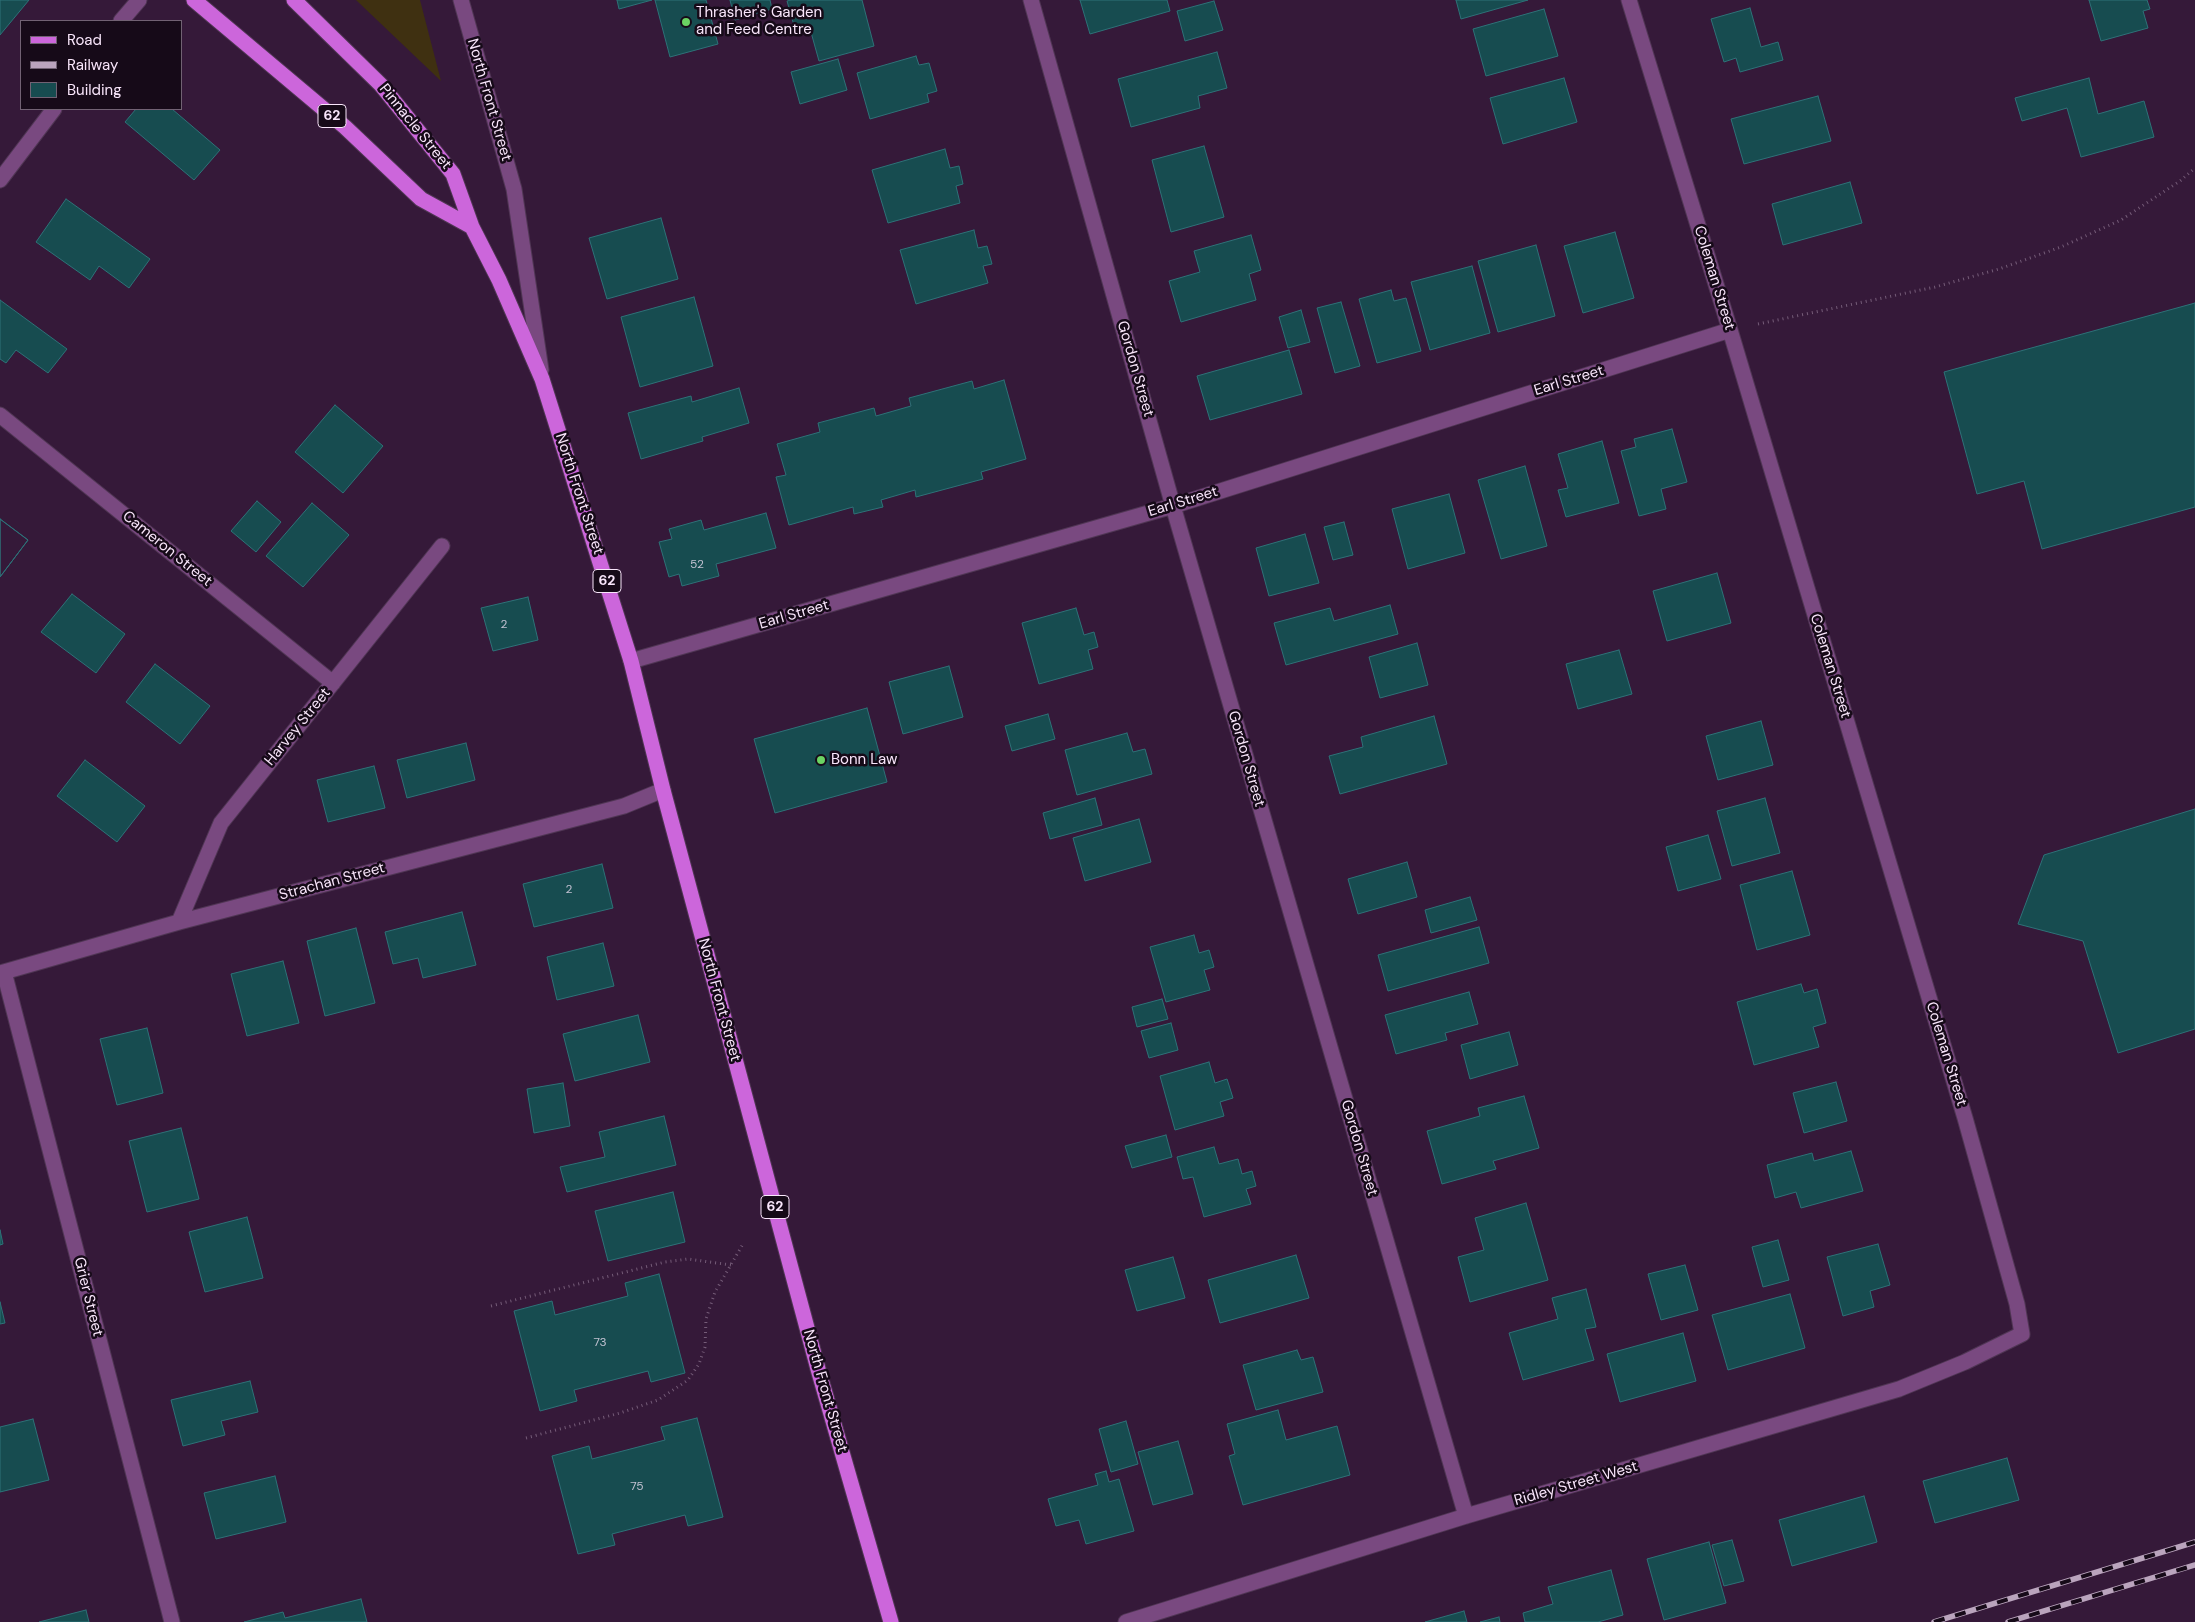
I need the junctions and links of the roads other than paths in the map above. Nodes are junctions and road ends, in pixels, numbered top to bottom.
1 (139, 0) edge
2 (194, 0) edge
3 (294, 0) edge
4 (461, 0) edge
5 (1031, 0) edge
6 (1629, 0) edge
7 (122, 20) edge
8 (53, 110) edge
9 (0, 180) edge
10 (472, 226) junction
11 (1730, 330) junction
12 (542, 379) junction
13 (0, 415) edge
14 (1173, 506) junction
15 (442, 546) dead end
16 (632, 661) junction
17 (333, 682) junction
18 (663, 790) junction
19 (179, 922) junction
20 (2, 972) edge
21 (2022, 1334) joint
22 (1466, 1516) junction
23 (172, 1622) edge
24 (891, 1622) edge
25 (1126, 1622) edge

1 - 7 street
2 - 10 main road, 62
3 - 10 main road, Pinnacle Street / 62
4 - 12 street, North Front Street
5 - 14 street, Gordon Street
6 - 11 street, Coleman Street
8 - 9 street
10 - 12 main road, North Front Street / 62
11 - 14 street, Earl Street
11 - 21 street, Coleman Street
12 - 16 main road, North Front Street / 62
13 - 17 street, Cameron Street
14 - 16 street, Earl Street
14 - 22 street, Gordon Street
15 - 17 street, Harvey Street
16 - 18 main road, North Front Street / 62
17 - 19 street, Harvey Street
18 - 19 street, Strachan Street
18 - 24 main road, North Front Street / 62
19 - 20 street, Strachan Street
20 - 23 street, Grier Street
21 - 22 street, Ridley Street West
22 - 25 street, Ridley Street West

